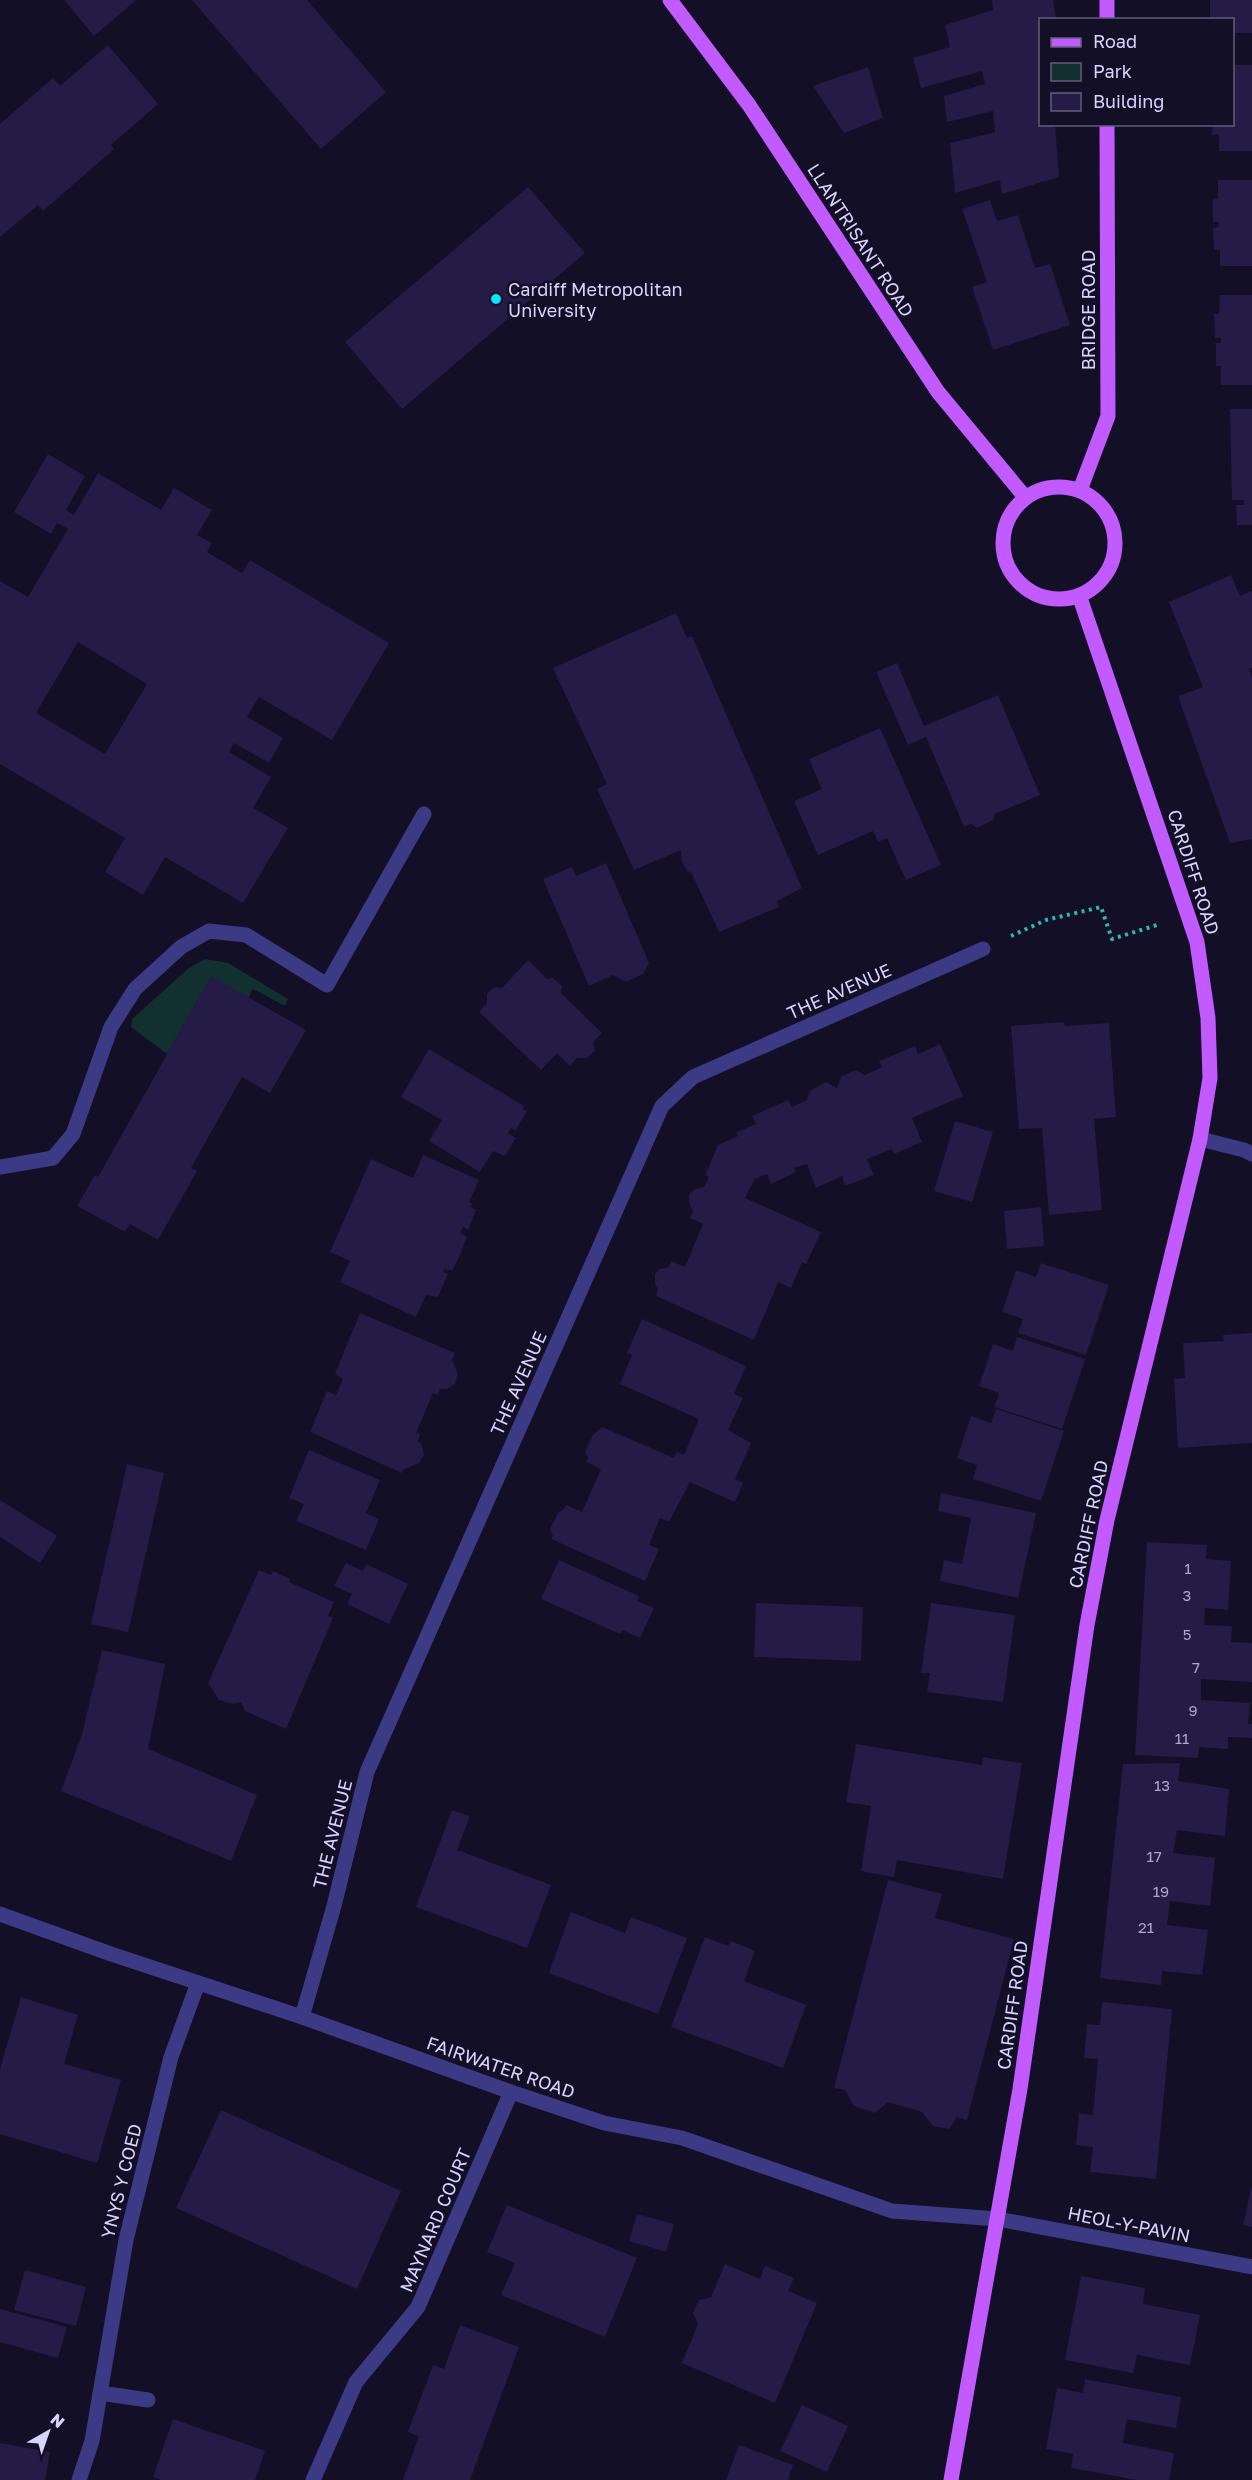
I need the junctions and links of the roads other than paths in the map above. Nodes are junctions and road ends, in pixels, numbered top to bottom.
1 (670, 0) edge
2 (1107, 0) edge
3 (1107, 18) edge
4 (1107, 126) edge
5 (1080, 490) junction
6 (1025, 497) junction
7 (1079, 595) junction
8 (424, 814) dead end
9 (983, 949) dead end
10 (1200, 1139) junction
11 (1252, 1154) edge
12 (0, 1167) edge
13 (0, 1914) edge
14 (198, 1983) junction
15 (302, 2017) junction
16 (511, 2092) junction
17 (998, 2219) junction
18 (1252, 2267) edge
19 (100, 2393) junction
20 (148, 2400) dead end
21 (79, 2480) edge
22 (313, 2480) edge
23 (951, 2480) edge

1 - 6 main road, LLANTRISANT ROAD
2 - 3 main road
4 - 5 main road, BRIDGE ROAD
5 - 6 main road
5 - 7 main road
6 - 7 main road
7 - 10 main road, CARDIFF ROAD
8 - 12 street
9 - 15 street, THE AVENUE
10 - 11 street
10 - 17 main road, CARDIFF ROAD
13 - 14 street, FAIRWATER ROAD
14 - 15 street, FAIRWATER ROAD
14 - 19 street, YNYS Y COED
15 - 16 street, FAIRWATER ROAD
16 - 17 street, FAIRWATER ROAD
16 - 22 street, MAYNARD COURT
17 - 18 street, HEOL-Y-PAVIN
17 - 23 main road, CARDIFF ROAD
19 - 20 street
19 - 21 street, YNYS Y COED

